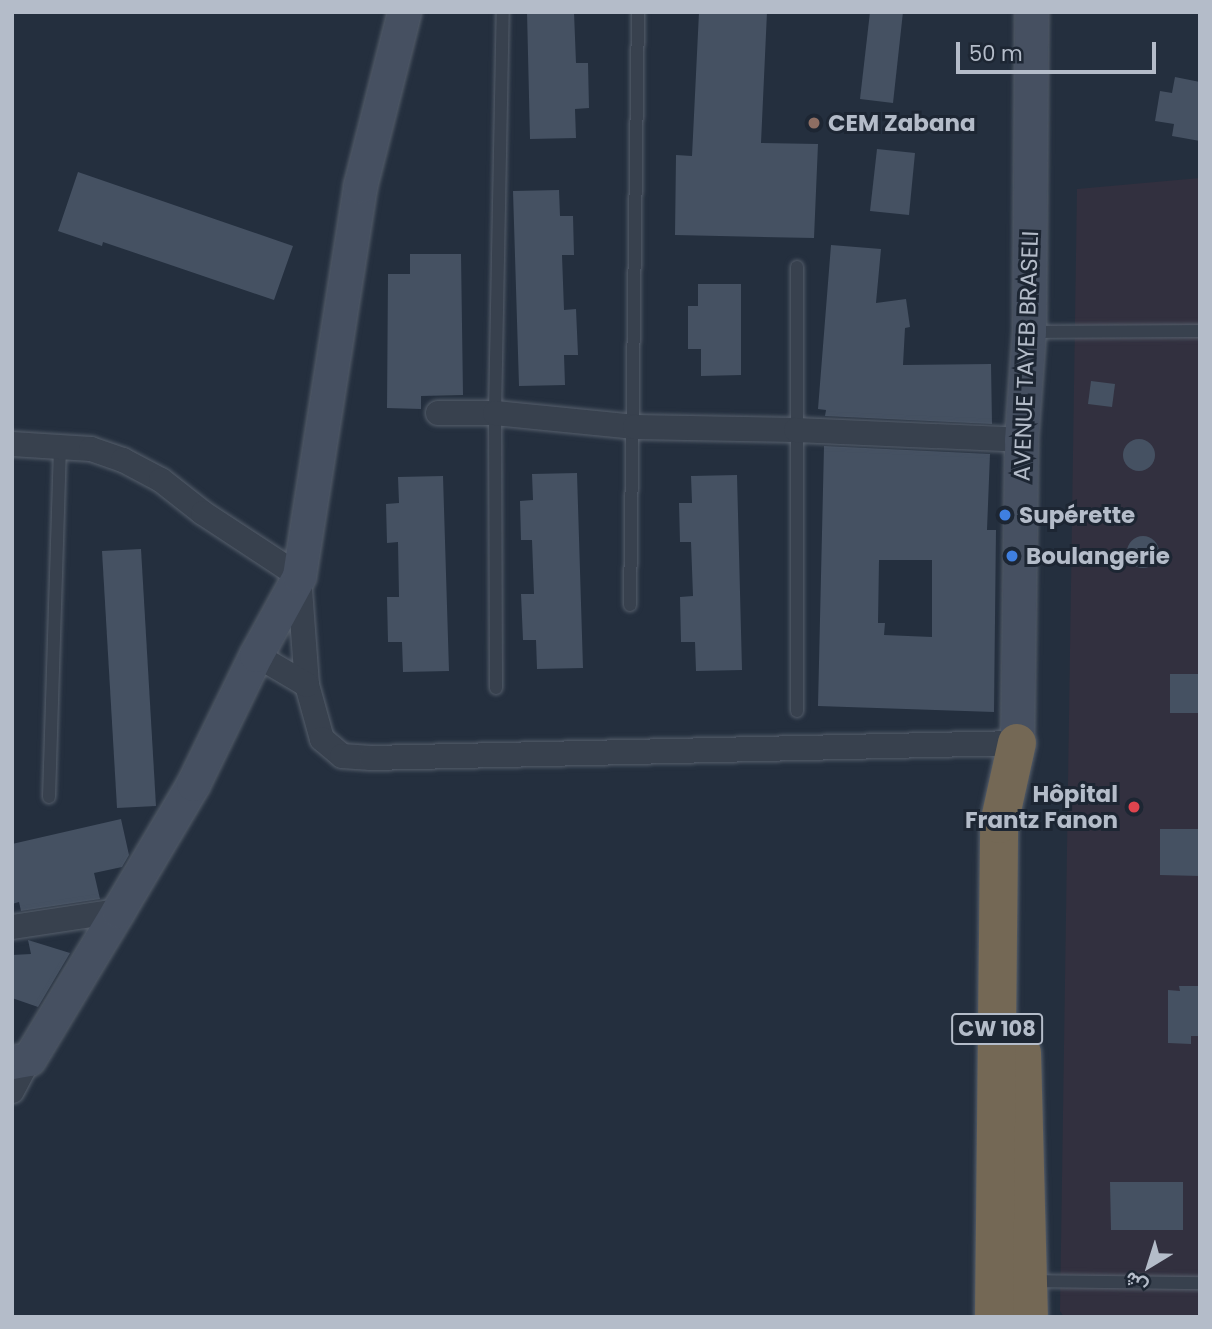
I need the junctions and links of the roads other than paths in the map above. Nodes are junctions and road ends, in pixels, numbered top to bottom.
1 (404, 12) edge
2 (503, 12) edge
3 (638, 12) edge
4 (1031, 12) edge
5 (797, 267) dead end
6 (1029, 331) junction
7 (1200, 331) edge
8 (438, 413) dead end
9 (495, 414) junction
10 (635, 427) junction
11 (796, 430) junction
12 (1021, 440) junction
13 (12, 444) edge
14 (60, 445) junction
15 (299, 576) junction
16 (630, 605) dead end
17 (256, 655) junction
18 (307, 685) junction
19 (496, 688) dead end
20 (797, 711) dead end
21 (1017, 743) junction
22 (49, 797) dead end
23 (118, 911) junction
24 (12, 927) edge
25 (21, 1061) edge
26 (12, 1091) edge
27 (1200, 1283) edge
28 (1013, 1308) edge

1 - 15 street
2 - 9 lane
3 - 10 lane
4 - 6 street, AVENUE TAYEB BRASELI / CW 108
5 - 11 lane
6 - 7 lane
6 - 12 street, AVENUE TAYEB BRASELI / CW 108
8 - 9 street
9 - 10 street
9 - 19 lane
10 - 11 street
10 - 16 lane
11 - 12 street
11 - 20 lane
12 - 21 street, AVENUE TAYEB BRASELI / CW 108
13 - 14 street
14 - 15 street
14 - 22 lane
15 - 17 street
15 - 18 street
17 - 18 street
17 - 23 street
18 - 21 street
21 - 28 highway, CW 108
23 - 24 street
23 - 25 street
25 - 26 street
27 - 28 lane

